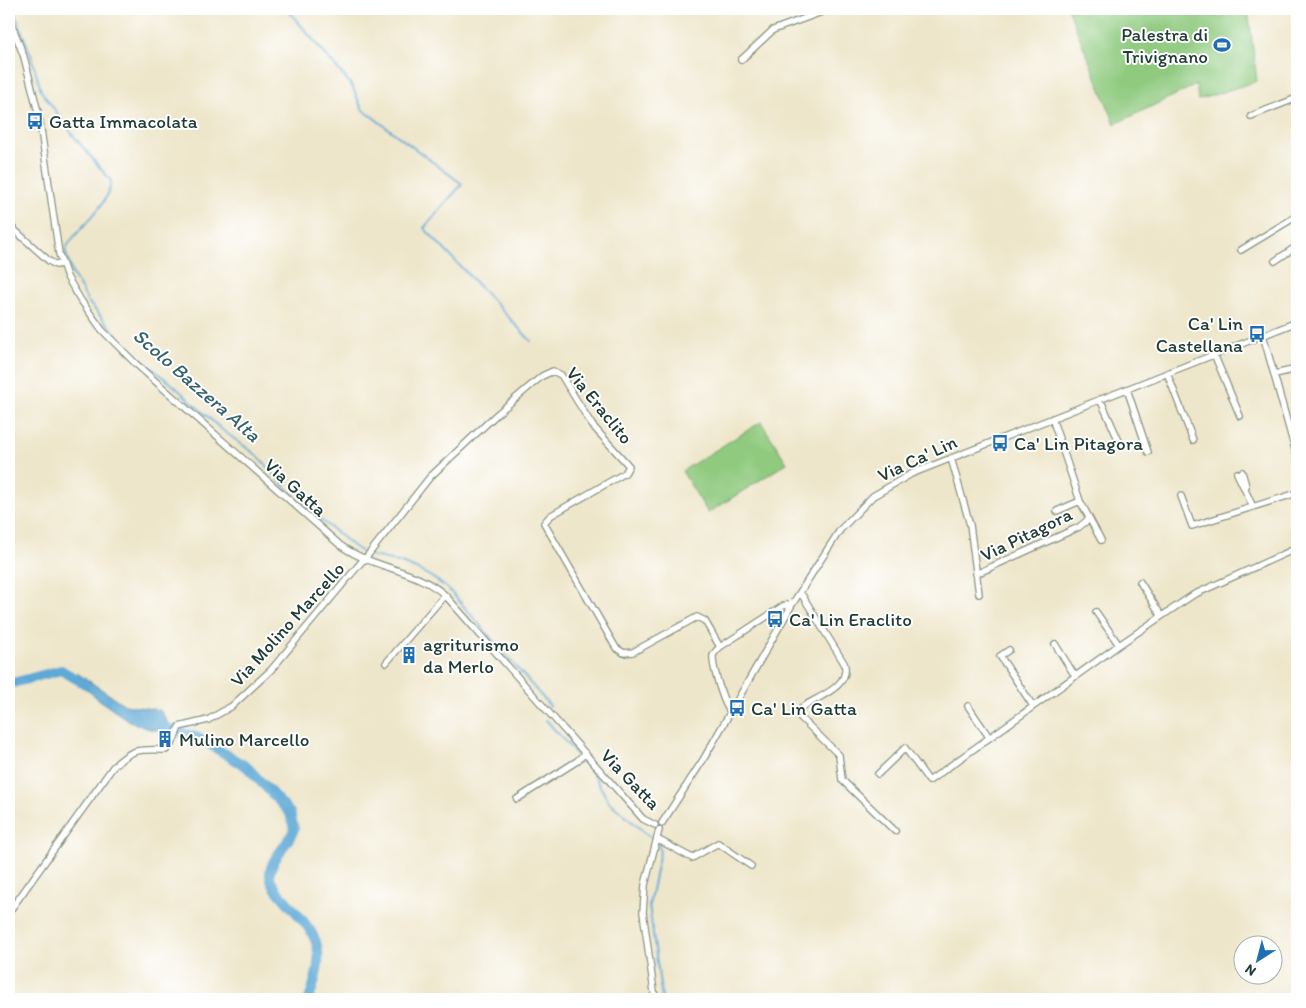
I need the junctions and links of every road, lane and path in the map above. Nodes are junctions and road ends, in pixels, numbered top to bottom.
1 (830, 9) edge
2 (9, 16) edge
3 (742, 60) dead end
4 (1297, 98) edge
5 (1251, 116) dead end
6 (1297, 216) edge
7 (9, 225) edge
8 (1297, 246) edge
9 (1241, 250) dead end
10 (1275, 261) dead end
11 (62, 264) junction
12 (1297, 322) edge
13 (1263, 335) junction
14 (1214, 354) junction
15 (1297, 369) edge
16 (1167, 373) junction
17 (1275, 374) junction
18 (1127, 389) junction
19 (1100, 399) junction
20 (1240, 416) dead end
21 (1052, 418) junction
22 (1193, 440) dead end
23 (1119, 441) dead end
24 (1148, 452) dead end
25 (1297, 457) edge
26 (950, 458) junction
27 (1240, 473) dead end
28 (1297, 493) edge
29 (1181, 496) dead end
30 (1080, 501) junction
31 (1253, 507) junction
32 (1057, 511) dead end
33 (1089, 519) junction
34 (1101, 540) dead end
35 (1297, 548) edge
36 (364, 560) junction
37 (976, 574) junction
38 (1140, 582) dead end
39 (979, 594) dead end
40 (445, 595) junction
41 (798, 595) junction
42 (793, 603) junction
43 (1096, 612) dead end
44 (1162, 615) junction
45 (1055, 644) dead end
46 (1118, 645) junction
47 (720, 647) junction
48 (1009, 650) dead end
49 (386, 663) dead end
50 (1075, 676) junction
51 (968, 706) dead end
52 (1033, 706) junction
53 (731, 712) junction
54 (989, 737) junction
55 (582, 756) junction
56 (878, 774) dead end
57 (517, 799) dead end
58 (657, 828) junction
59 (895, 831) dead end
60 (657, 839) junction
61 (752, 866) dead end
62 (9, 912) edge
63 (655, 999) edge

1 - 3 street
2 - 11 street, Via Gatta
4 - 5 street
6 - 9 street
7 - 11 street
8 - 10 street
11 - 36 street, Via Gatta
12 - 13 street, Via Ca' Lin
13 - 14 street, Via Ca' Lin
13 - 17 street
14 - 16 street, Via Ca' Lin
14 - 20 street
15 - 17 street
16 - 18 street, Via Ca' Lin
16 - 22 street
17 - 25 street
18 - 19 street, Via Ca' Lin
18 - 24 street
19 - 21 street, Via Ca' Lin
19 - 23 street
21 - 26 street, Via Ca' Lin
21 - 30 street, Via Pitagora
26 - 37 street
26 - 41 street, Via Ca' Lin
27 - 31 street
28 - 31 street
29 - 31 street
30 - 32 street, Via Pitagora
30 - 33 street, Via Pitagora
33 - 34 street, Via Pitagora
33 - 37 street, Via Pitagora
35 - 44 street
36 - 40 street, Via Gatta
36 - 47 street, Via Eraclito
36 - 62 street, Via Molino Marcello
37 - 39 street
38 - 44 street
40 - 49 street
40 - 55 street, Via Gatta
41 - 42 street, Via Ca' Lin
41 - 59 street
42 - 47 street
42 - 53 street, Via Ca' Lin
43 - 46 street
44 - 46 street
45 - 50 street
46 - 50 street
47 - 53 street
48 - 52 street
50 - 52 street
51 - 54 street
52 - 54 street
53 - 58 street, Via Ca' Lin
54 - 56 street
55 - 57 street, Via Gatta
55 - 58 street, Via Gatta
58 - 60 street
60 - 61 street
60 - 63 street

